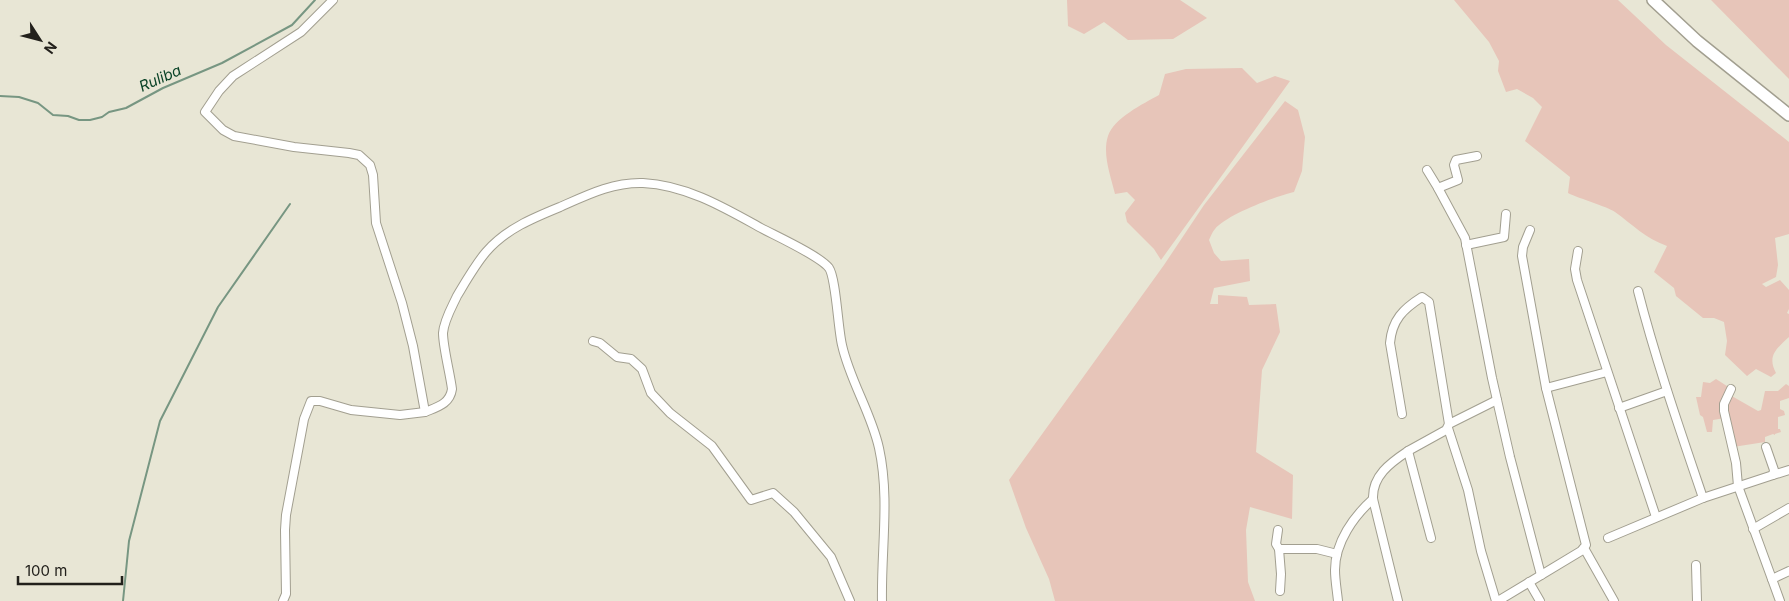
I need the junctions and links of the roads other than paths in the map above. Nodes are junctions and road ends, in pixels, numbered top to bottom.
1 (333, 0) edge
2 (1653, 0) edge
3 (1789, 116) edge
4 (1477, 156) dead end
5 (1427, 170) dead end
6 (1438, 188) junction
7 (1506, 214) dead end
8 (1530, 230) dead end
9 (1466, 245) junction
10 (1578, 251) dead end
11 (1638, 291) dead end
12 (593, 341) dead end
13 (1608, 372) junction
14 (1546, 388) junction
15 (1732, 390) dead end
16 (1667, 391) junction
17 (1497, 400) junction
18 (1619, 408) junction
19 (425, 412) junction
20 (1402, 414) dead end
21 (1449, 426) junction
22 (1766, 447) dead end
23 (1408, 451) junction
24 (1789, 470) edge
25 (1773, 475) junction
26 (1738, 486) junction
27 (1703, 498) junction
28 (1373, 499) junction
29 (1789, 508) edge
30 (1656, 517) junction
31 (1753, 529) junction
32 (1278, 530) dead end
33 (1431, 538) dead end
34 (1608, 538) dead end
35 (1584, 548) junction
36 (1279, 549) junction
37 (1337, 554) junction
38 (1696, 565) dead end
39 (1789, 571) edge
40 (1541, 575) junction
41 (1772, 579) junction
42 (1528, 582) junction
43 (1280, 591) dead end
44 (283, 601) edge
45 (850, 601) edge
46 (882, 601) edge
47 (1338, 601) edge
48 (1398, 601) edge
49 (1497, 601) edge
50 (1540, 601) edge
51 (1614, 601) edge
52 (1697, 601) edge
53 (1780, 601) edge

1 - 19 street
2 - 3 main road
4 - 6 street
5 - 6 street
6 - 9 street
7 - 9 street
8 - 14 street
9 - 17 street
10 - 13 street
11 - 16 street
12 - 45 street
13 - 14 street
13 - 18 street
14 - 35 street
15 - 26 street
16 - 18 street
16 - 27 street
17 - 21 street
17 - 40 street
18 - 30 street
19 - 44 street
19 - 46 street
20 - 21 street
21 - 23 street
21 - 49 street
22 - 25 street
23 - 28 street
23 - 33 street
24 - 25 street
25 - 26 street
26 - 27 street
26 - 31 street
27 - 30 street
28 - 37 street
28 - 48 street
29 - 31 street
30 - 34 street
31 - 41 street
32 - 36 street
35 - 40 street
35 - 51 street
36 - 37 street
36 - 43 street
37 - 47 street
38 - 52 street
39 - 41 street
40 - 42 street
41 - 53 street
42 - 49 street
42 - 50 street

